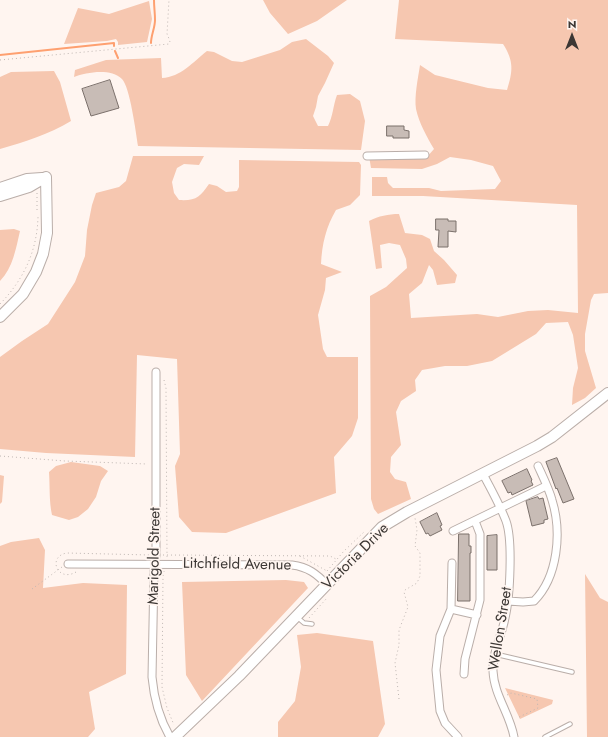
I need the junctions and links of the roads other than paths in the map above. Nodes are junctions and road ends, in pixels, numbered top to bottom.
1 (425, 155) dead end
2 (367, 156) dead end
3 (46, 177) junction
4 (0, 188) edge
5 (0, 196) edge
6 (0, 318) edge
7 (156, 372) dead end
8 (608, 393) edge
9 (538, 466) dead end
10 (483, 474) junction
11 (546, 486) junction
12 (500, 508) junction
13 (475, 521) junction
14 (453, 531) dead end
15 (452, 563) dead end
16 (68, 564) dead end
17 (155, 564) junction
18 (328, 585) junction
19 (508, 601) junction
20 (451, 609) junction
21 (476, 615) junction
22 (296, 617) junction
23 (312, 624) dead end
24 (495, 654) junction
25 (572, 672) dead end
26 (464, 674) dead end
27 (570, 724) dead end
28 (170, 737) edge
29 (175, 737) edge
30 (458, 737) edge
31 (514, 737) edge
32 (545, 737) edge

1 - 2 street
3 - 4 street
3 - 5 street
3 - 6 street
7 - 17 street, Marigold Street
8 - 10 street, Victoria Drive
9 - 11 street
10 - 12 street, Wellon Street
10 - 18 street, Victoria Drive
11 - 12 street
11 - 19 street
12 - 13 street
12 - 19 street, Wellon Street
13 - 14 street
13 - 21 street
15 - 20 street
16 - 17 street, Litchfield Avenue
17 - 18 street, Litchfield Avenue
17 - 28 street, Marigold Street
18 - 22 street, Victoria Drive
19 - 24 street, Wellon Street
20 - 21 street
20 - 30 street
21 - 26 street
22 - 23 lane
22 - 29 street, Victoria Drive
24 - 25 lane
24 - 31 street, Wellon Street
27 - 32 lane

